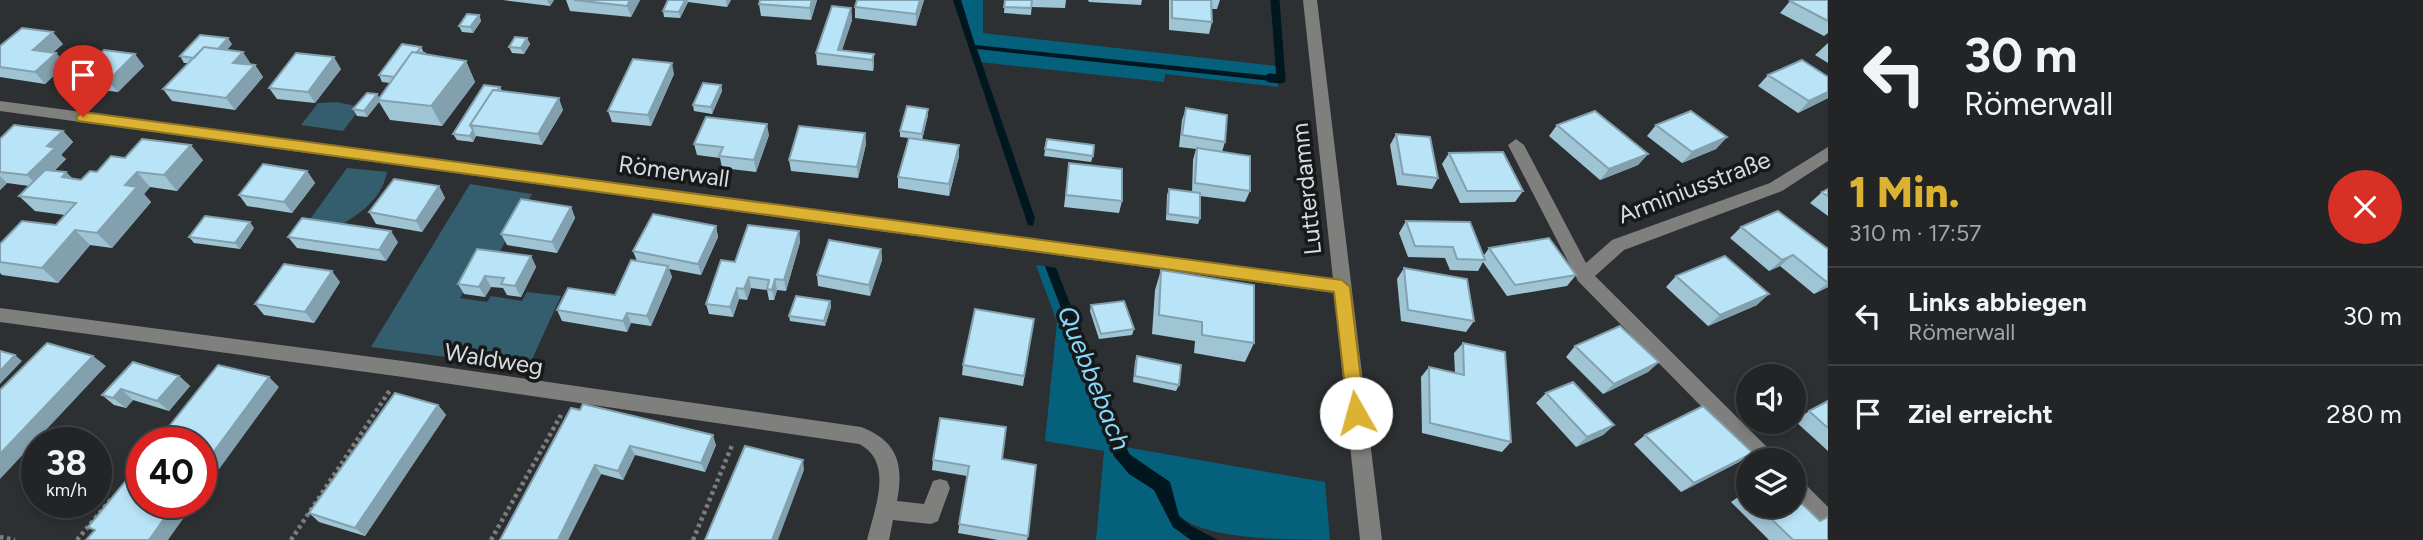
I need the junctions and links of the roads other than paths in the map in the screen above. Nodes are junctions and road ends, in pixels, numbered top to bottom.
1 (1310, 0) edge
2 (0, 106) edge
3 (1516, 145) dead end
4 (1828, 153) edge
5 (1584, 276) junction
6 (1342, 287) junction
7 (0, 315) edge
8 (1755, 448) edge
9 (940, 488) dead end
10 (1806, 499) edge
11 (884, 510) junction
12 (1828, 521) edge
13 (878, 540) edge
14 (1371, 540) edge

1 - 6 street, Lutterdamm
2 - 6 street, Römerwall
3 - 5 street
4 - 5 street, Arminiusstraße
5 - 8 street
6 - 14 street, Lutterdamm
7 - 11 street, Waldweg
9 - 11 street
10 - 12 street
11 - 13 street, Waldweg

